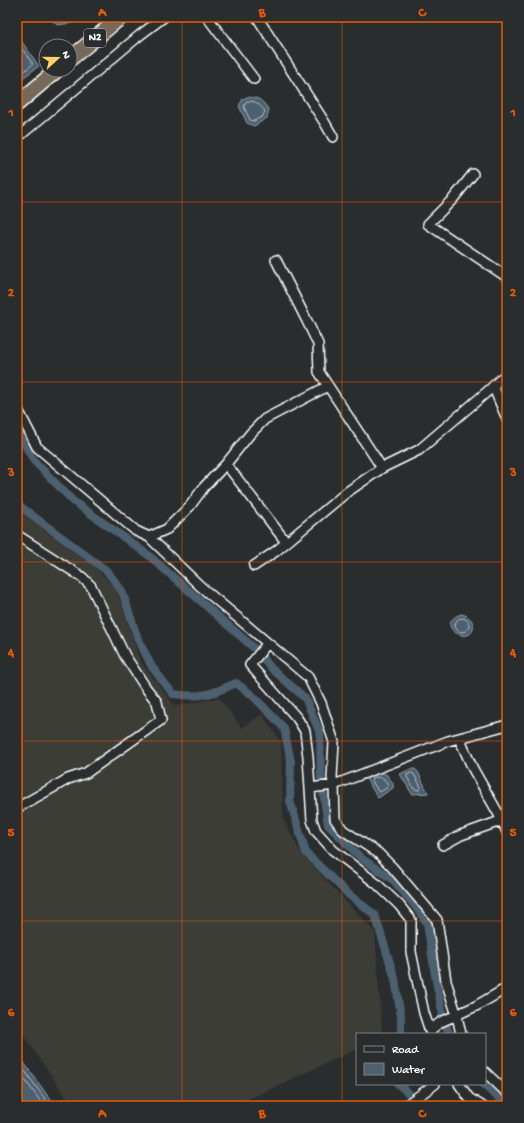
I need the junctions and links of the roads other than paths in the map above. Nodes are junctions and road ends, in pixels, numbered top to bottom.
1 (121, 17) edge
2 (164, 17) edge
3 (207, 17) edge
4 (257, 17) edge
5 (78, 52) edge
6 (48, 78) edge
7 (254, 79) dead end
8 (17, 104) edge
9 (333, 137) dead end
10 (17, 138) edge
11 (473, 174) dead end
12 (276, 260) dead end
13 (507, 277) edge
14 (507, 373) edge
15 (328, 386) junction
16 (493, 386) junction
17 (17, 408) edge
18 (507, 419) edge
19 (226, 464) junction
20 (382, 468) junction
21 (17, 535) edge
22 (149, 537) junction
23 (286, 542) junction
24 (254, 566) dead end
25 (267, 644) junction
26 (506, 727) edge
27 (459, 738) junction
28 (332, 786) junction
29 (310, 788) junction
30 (17, 808) edge
31 (505, 819) edge
32 (507, 832) edge
33 (443, 845) dead end
34 (507, 988) edge
35 (455, 1016) junction
36 (430, 1032) edge
37 (461, 1033) edge
38 (486, 1073) edge
39 (434, 1085) edge
40 (460, 1085) edge
41 (507, 1092) edge
42 (407, 1105) edge
43 (482, 1106) edge

1 - 5 highway, N2
2 - 10 street
3 - 7 street
4 - 9 street
6 - 8 highway
11 - 13 street
12 - 15 street
14 - 16 street
15 - 19 street
15 - 20 street
16 - 18 street
16 - 20 street
17 - 22 street
19 - 22 street
19 - 23 street
20 - 23 street
21 - 30 street
22 - 25 street
23 - 24 street
25 - 28 street
25 - 29 street
26 - 27 street
27 - 28 street
27 - 31 street
28 - 29 street
28 - 35 street
29 - 36 street
31 - 32 street
31 - 33 street
34 - 35 street
35 - 36 street
35 - 37 street
38 - 41 street
39 - 42 street
40 - 43 street

